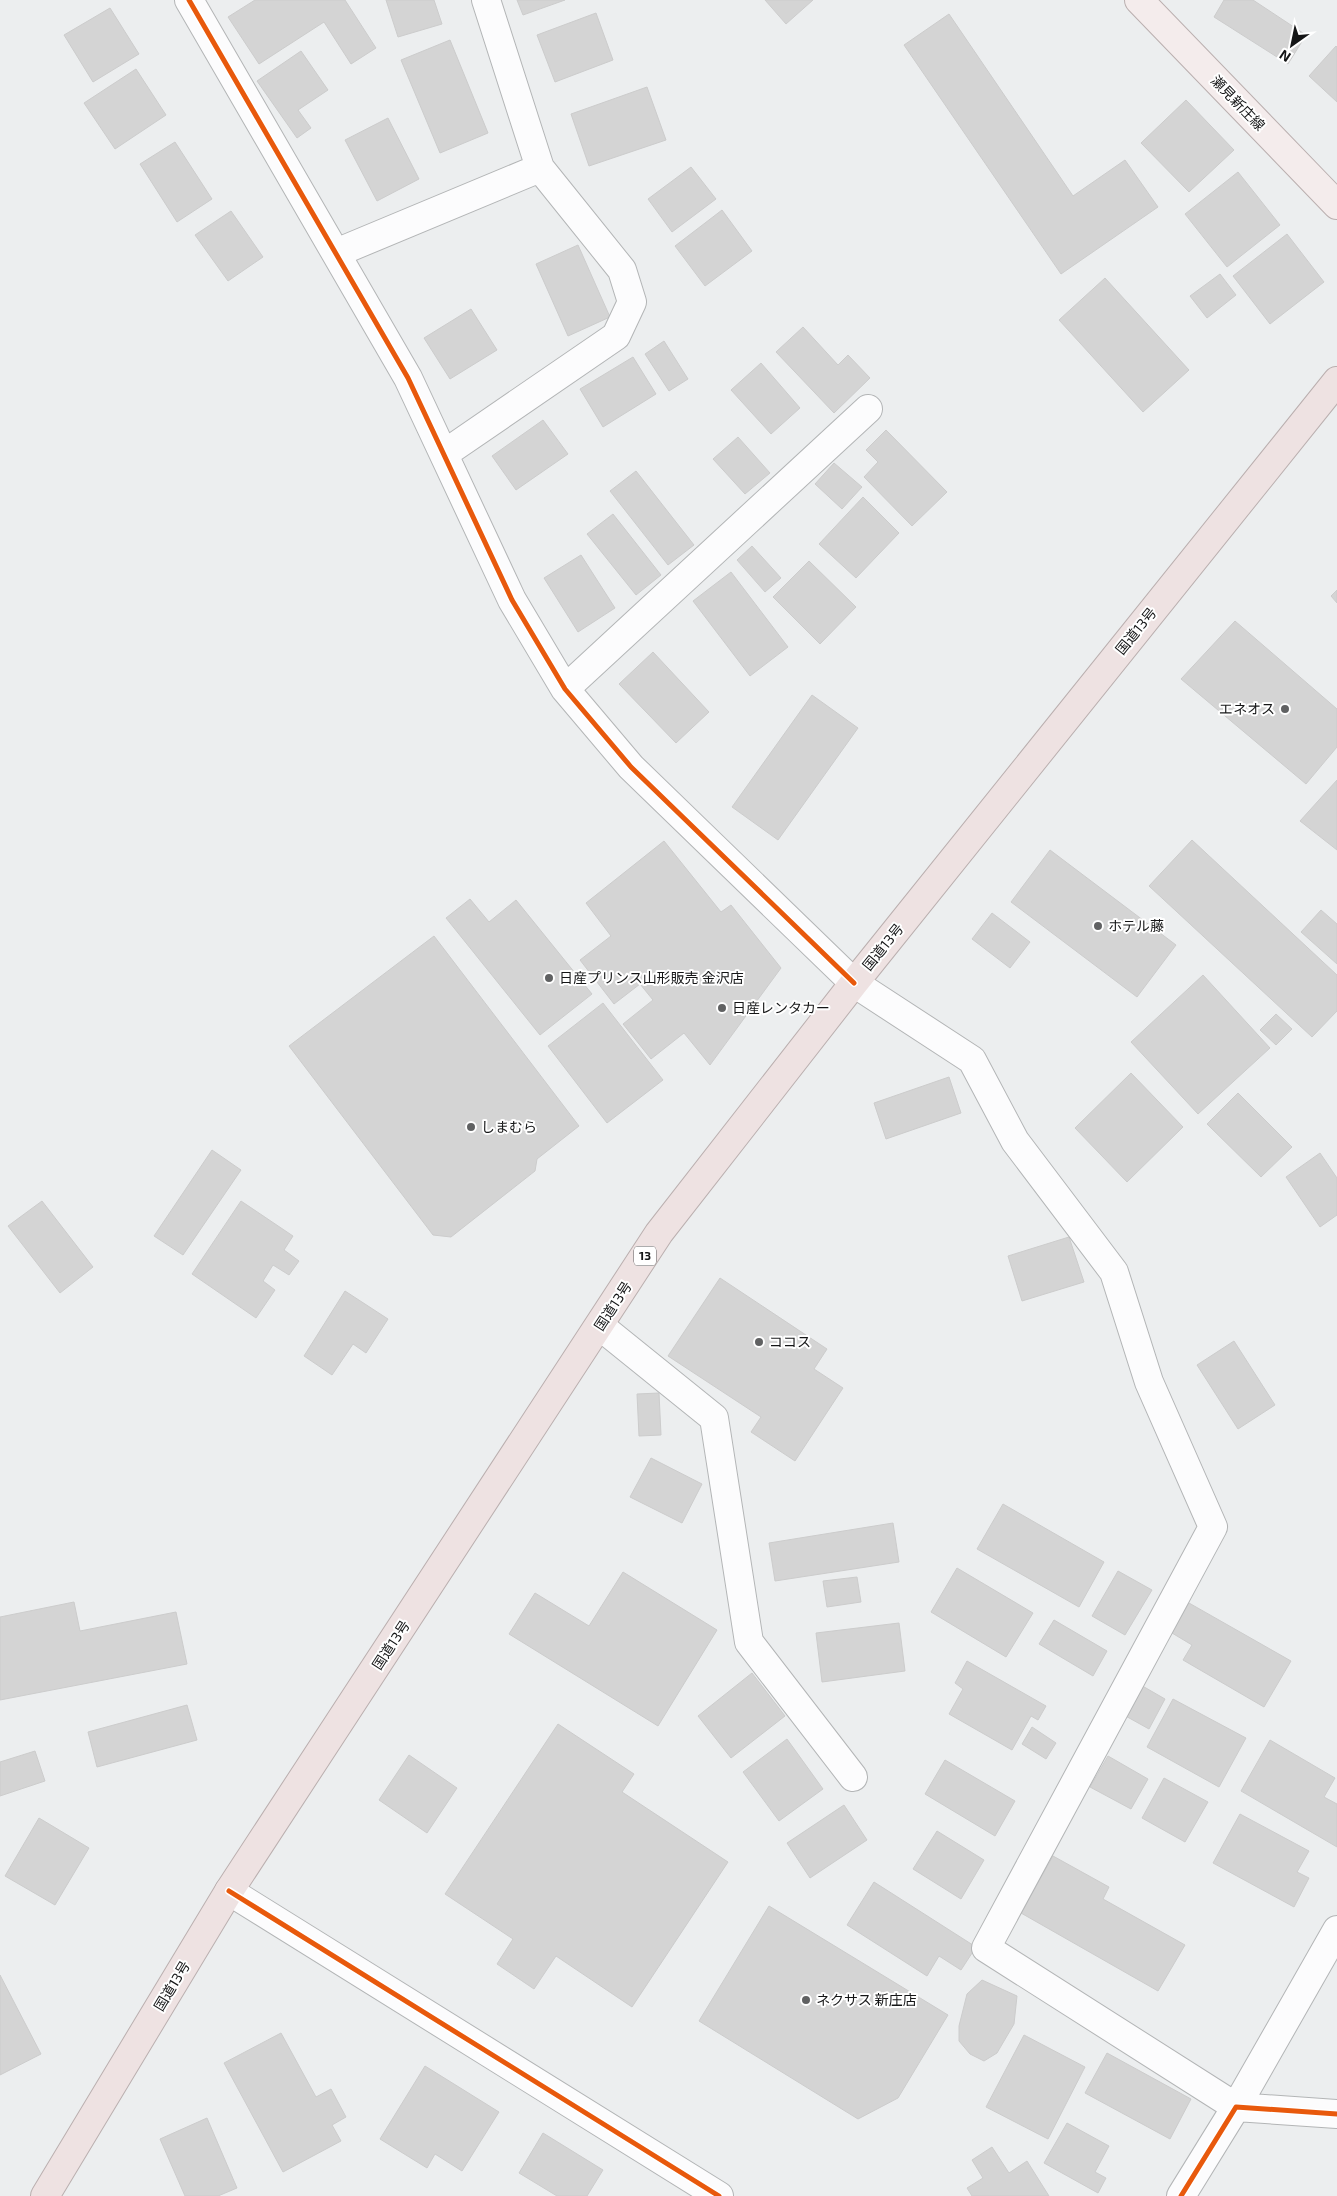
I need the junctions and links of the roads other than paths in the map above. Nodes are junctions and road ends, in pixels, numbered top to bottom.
1 (189, 0) edge
2 (486, 0) edge
3 (1139, 0) edge
4 (540, 168) junction
5 (1337, 205) edge
6 (336, 252) junction
7 (1337, 381) edge
8 (868, 409) dead end
9 (444, 454) junction
10 (565, 689) junction
11 (854, 983) junction
12 (600, 1326) junction
13 (854, 1777) dead end
14 (229, 1891) junction
15 (1337, 1930) edge
16 (1236, 2107) junction
17 (1337, 2114) edge
18 (45, 2196) edge
19 (719, 2196) edge
20 (1181, 2196) edge

1 - 6 street
2 - 4 street
3 - 5 main road, 瀬見新庄線
4 - 6 street
4 - 9 street
6 - 9 street
7 - 11 highway, 国道13号 / 13
8 - 10 street
9 - 10 street
10 - 11 street
11 - 12 highway, 国道13号 / 13
11 - 16 street
12 - 13 street
12 - 14 highway, 国道13号 / 13
14 - 18 highway, 国道13号 / 13
14 - 19 street
15 - 16 street
16 - 17 street
16 - 20 street

